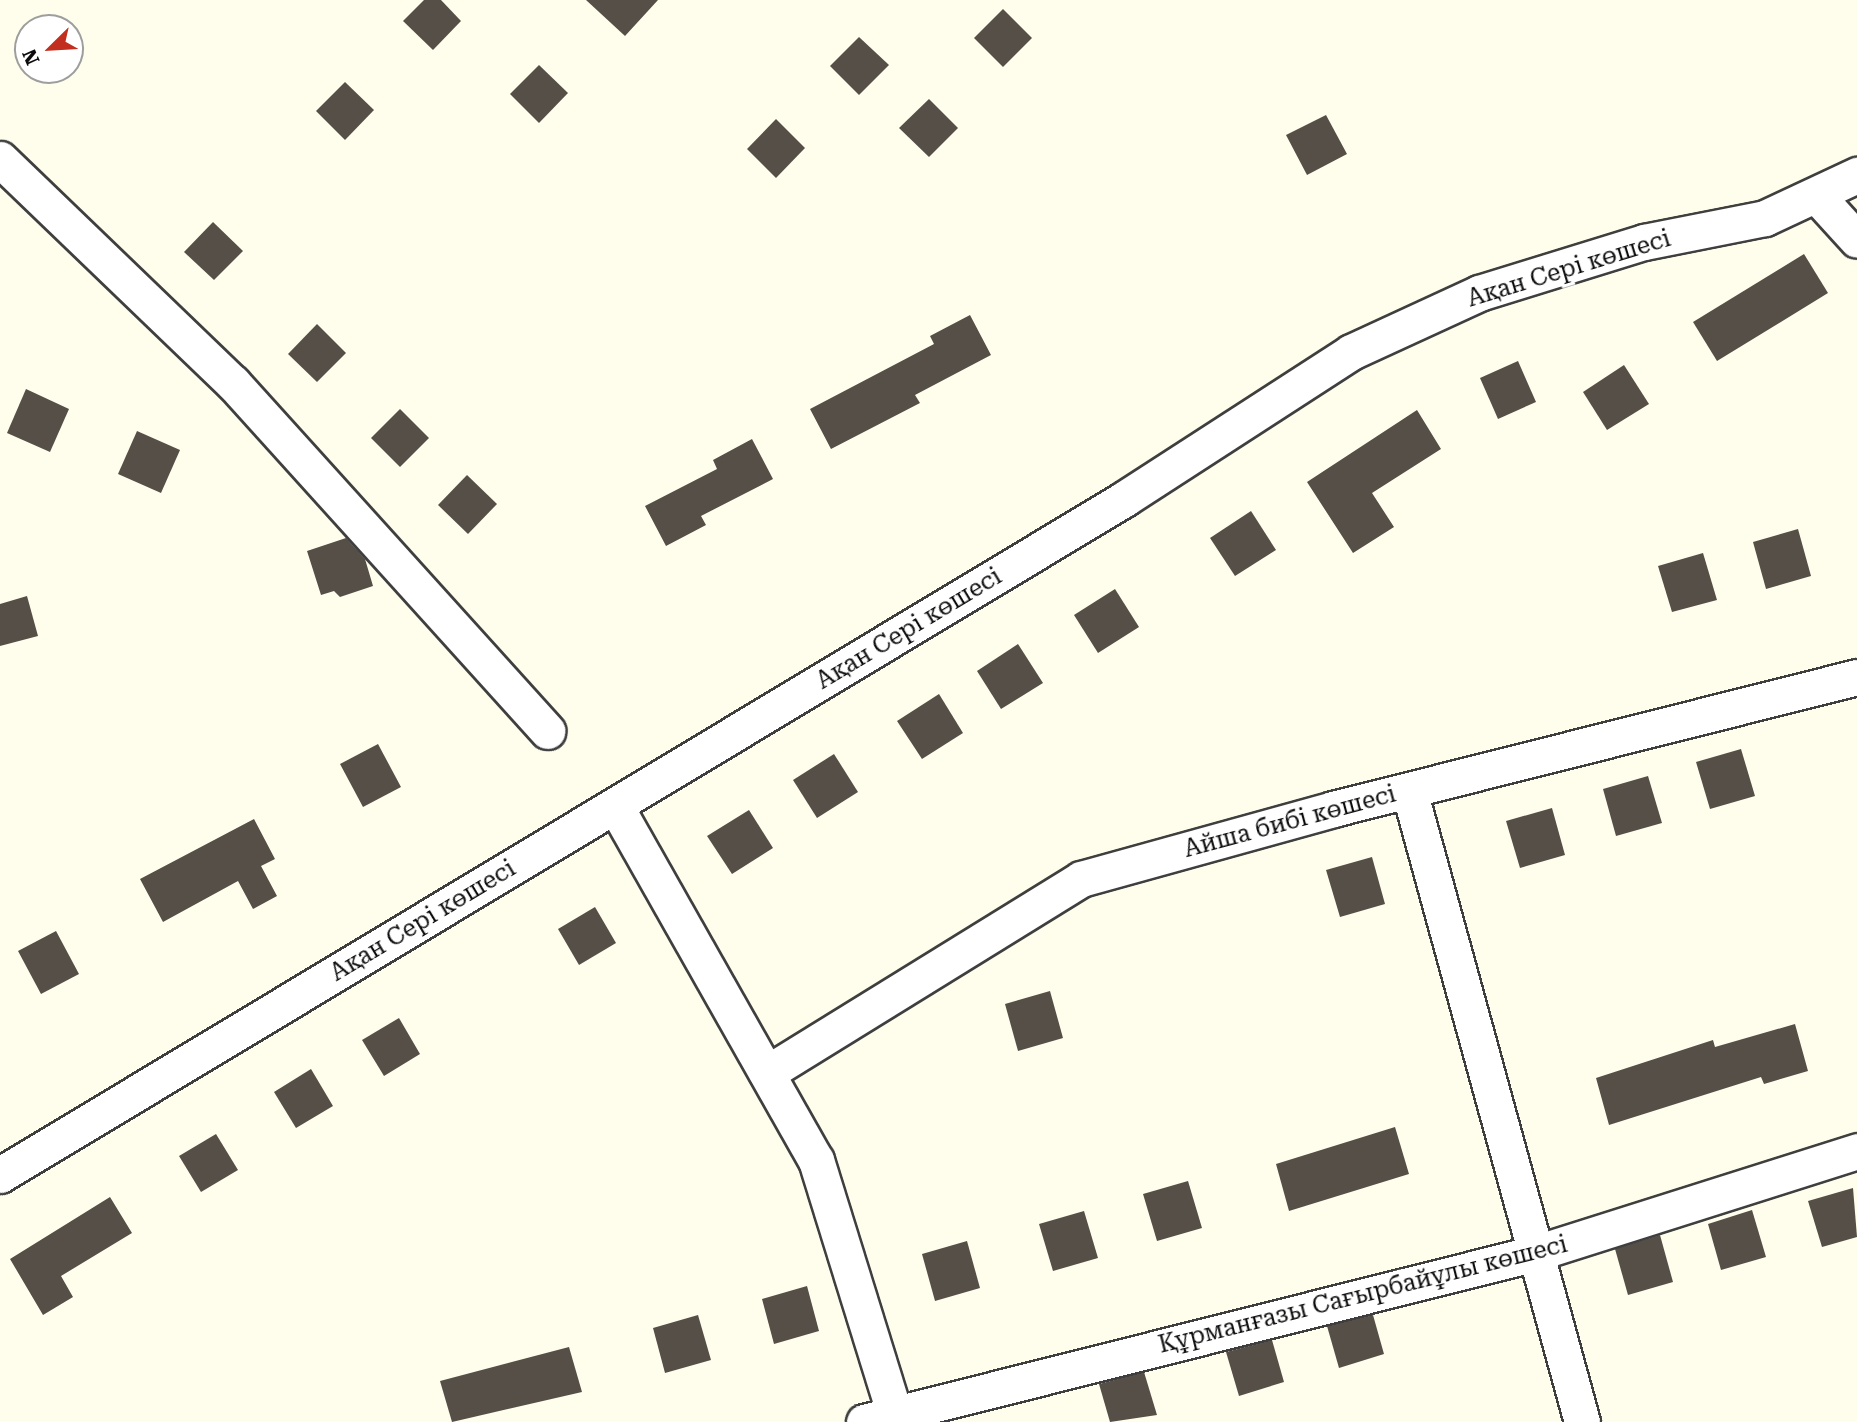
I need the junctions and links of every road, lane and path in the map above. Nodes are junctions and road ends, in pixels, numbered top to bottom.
1 (0, 159) edge
2 (1857, 175) edge
3 (1816, 196) junction
4 (1857, 240) edge
5 (1857, 677) edge
6 (547, 731) dead end
7 (1409, 790) junction
8 (615, 807) junction
9 (767, 1073) junction
10 (1857, 1151) edge
11 (0, 1175) edge
12 (1536, 1254) junction
13 (886, 1420) edge
14 (1582, 1422) edge

1 - 6 street
2 - 3 street, Ақан Сері көшесі
3 - 4 street
3 - 8 street, Ақан Сері көшесі
5 - 7 street, Айша бибі көшесі
7 - 9 street, Айша бибі көшесі
7 - 12 street
8 - 9 street
8 - 11 street, Ақан Сері көшесі
9 - 13 street
10 - 12 street, Құрманғазы Сағырбайұлы көшесі
12 - 13 street, Құрманғазы Сағырбайұлы көшесі
12 - 14 street

